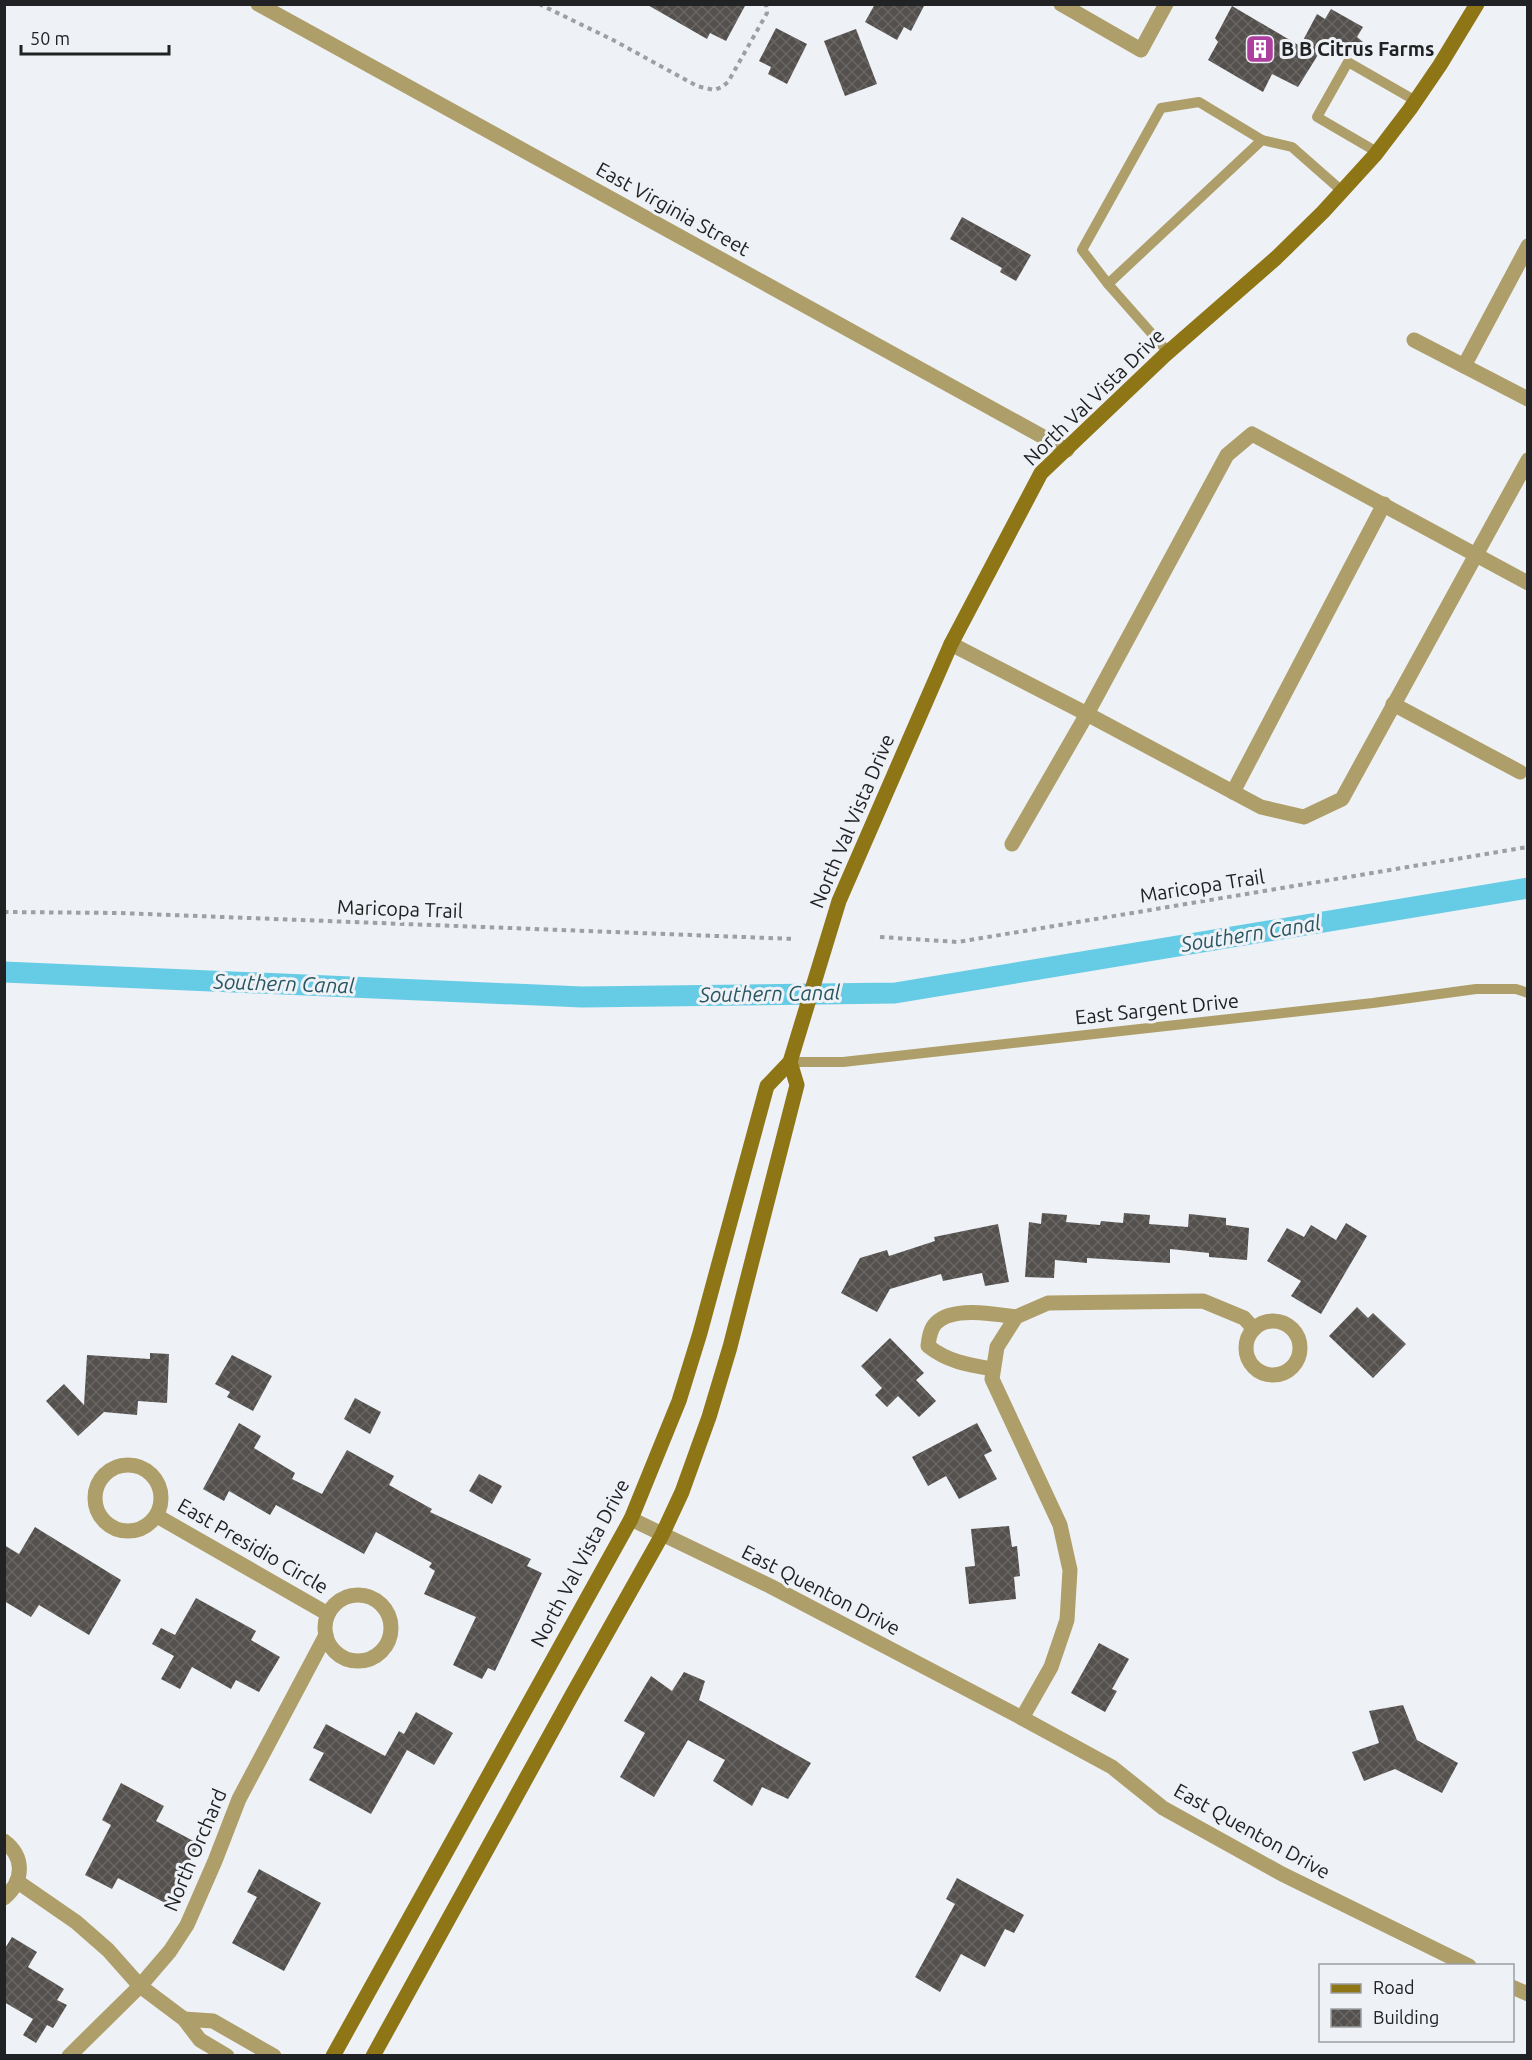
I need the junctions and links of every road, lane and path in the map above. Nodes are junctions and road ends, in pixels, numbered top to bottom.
1 (258, 4) edge
2 (539, 4) edge
3 (766, 4) edge
4 (1060, 4) edge
5 (1166, 4) edge
6 (1477, 4) edge
7 (1416, 101) junction
8 (1262, 140) junction
9 (1377, 152) junction
10 (1342, 191) junction
11 (1527, 246) edge
12 (1108, 284) junction
13 (1414, 340) dead end
14 (1168, 352) junction
15 (1464, 366) junction
16 (1527, 399) edge
17 (1066, 450) junction
18 (1527, 460) edge
19 (1523, 480) edge
20 (1384, 504) junction
21 (1476, 554) junction
22 (1527, 583) edge
23 (951, 644) junction
24 (1393, 704) junction
25 (1087, 714) junction
26 (1520, 772) dead end
27 (1233, 792) junction
28 (1012, 844) dead end
29 (1527, 847) edge
30 (4, 912) edge
31 (880, 937) dead end
32 (795, 939) dead end
33 (1527, 993) edge
34 (790, 1062) junction
35 (1016, 1317) junction
36 (1254, 1329) dead end
37 (993, 1369) junction
38 (157, 1516) junction
39 (631, 1519) junction
40 (662, 1535) junction
41 (328, 1614) junction
42 (326, 1635) junction
43 (1023, 1718) junction
44 (4, 1840) edge
45 (18, 1882) junction
46 (4, 1898) edge
47 (1468, 1964) edge
48 (140, 1986) junction
49 (184, 2019) junction
50 (69, 2055) edge
51 (227, 2055) edge
52 (274, 2055) edge
53 (333, 2055) edge
54 (373, 2055) edge

1 - 17 street, East Virginia Street
2 - 3 path
4 - 5 street
6 - 7 main road, North Val Vista Drive
7 - 9 main road, North Val Vista Drive
7 - 9 lane
8 - 10 lane
8 - 12 lane
8 - 12 lane
9 - 10 main road, North Val Vista Drive
10 - 14 main road, North Val Vista Drive
11 - 15 street
12 - 14 lane
13 - 15 street
14 - 17 main road, North Val Vista Drive
15 - 16 street
17 - 23 main road, North Val Vista Drive
18 - 19 street
19 - 21 street
20 - 21 street
20 - 25 street
20 - 27 street
21 - 22 street
21 - 24 street
23 - 25 street
23 - 34 main road, North Val Vista Drive
24 - 26 street
24 - 27 street
25 - 27 street
25 - 28 street
29 - 31 path, Maricopa Trail
30 - 32 path, Maricopa Trail
33 - 34 lane, East Sargent Drive
34 - 39 main road, North Val Vista Drive
34 - 40 main road, North Val Vista Drive
35 - 36 street
35 - 37 street
35 - 37 street
37 - 43 street
38 - 38 street, East Presidio Circle
38 - 41 street, East Presidio Circle
39 - 40 street, East Quenton Drive
39 - 53 main road, North Val Vista Drive
40 - 43 street, East Quenton Drive
40 - 54 main road, North Val Vista Drive
41 - 42 street, East Presidio Circle
41 - 42 street, East Presidio Circle
42 - 48 street, North Orchard
43 - 47 street, East Quenton Drive
44 - 45 street
45 - 46 street
45 - 48 street
48 - 49 street
48 - 50 street, North Orchard
49 - 51 street
49 - 52 street

